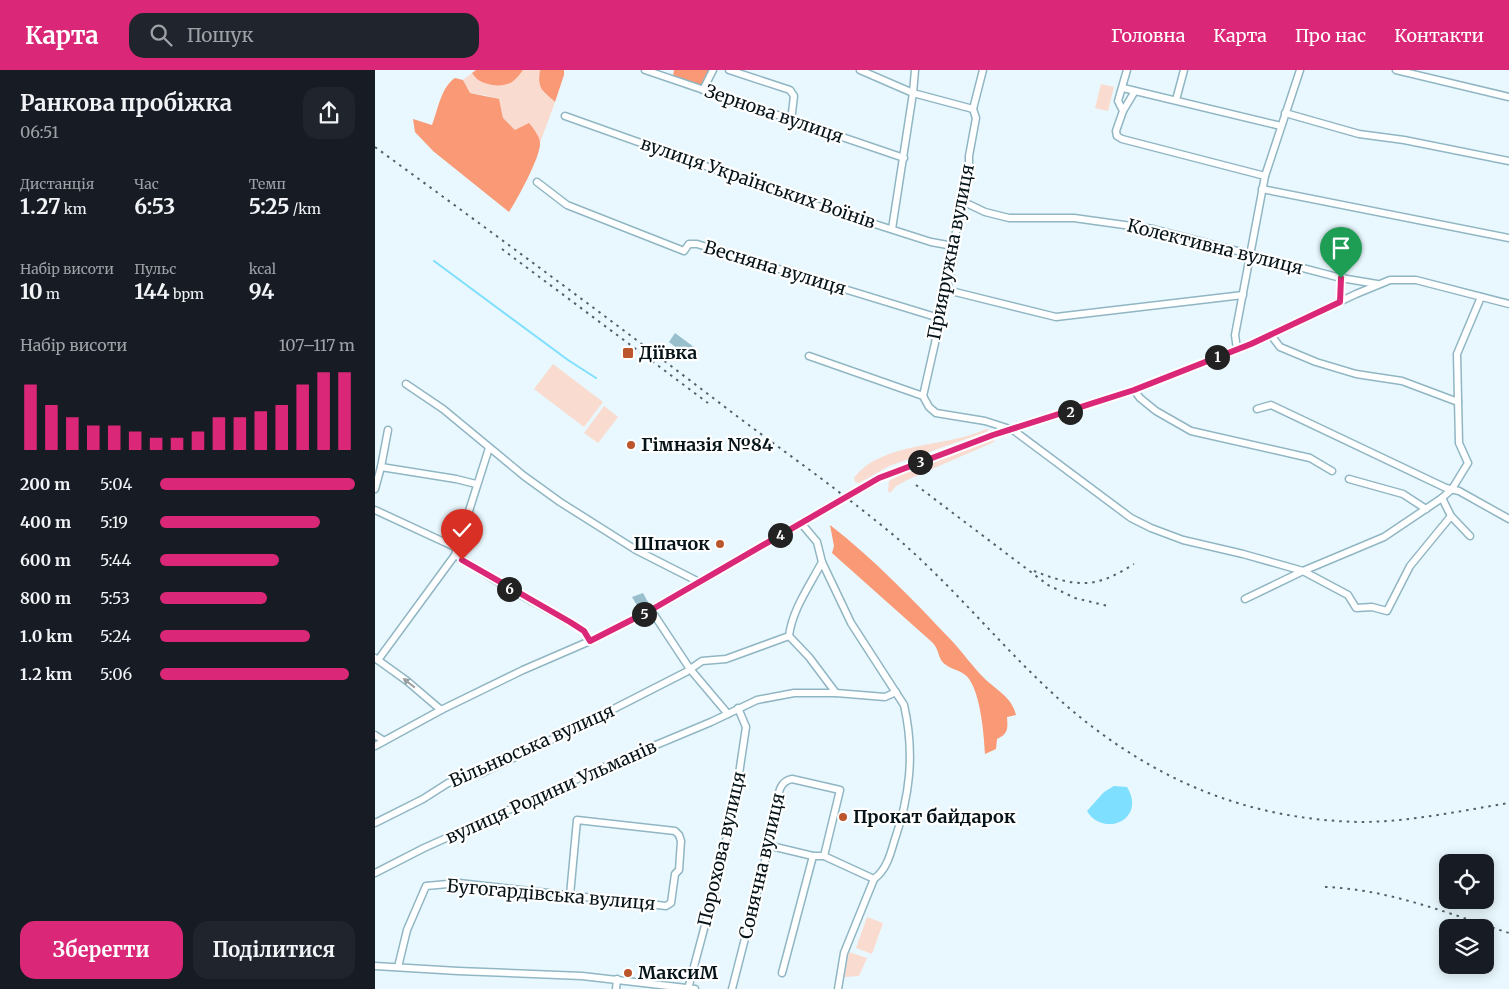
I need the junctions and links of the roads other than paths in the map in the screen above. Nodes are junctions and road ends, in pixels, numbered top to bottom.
1 (645, 70) edge
2 (713, 70) edge
3 (729, 70) edge
4 (860, 70) edge
5 (915, 70) edge
6 (983, 70) edge
7 (1127, 70) edge
8 (1183, 70) edge
9 (1300, 70) edge
10 (1396, 70) edge
11 (1123, 88) junction
12 (703, 90) junction
13 (1135, 91) junction
14 (913, 93) junction
15 (1509, 96) edge
16 (1176, 100) junction
17 (973, 109) junction
18 (1123, 111) junction
19 (1285, 112) junction
20 (565, 116) dead end
21 (791, 121) junction
22 (1281, 126) junction
23 (903, 158) junction
24 (1509, 161) edge
25 (1265, 176) junction
26 (537, 182) dead end
27 (1262, 189) junction
28 (963, 202) junction
29 (892, 229) junction
30 (1509, 238) edge
31 (953, 246) junction
32 (1250, 255) junction
33 (1341, 278) junction
34 (1378, 284) junction
35 (947, 290) junction
36 (1243, 295) junction
37 (1481, 297) junction
38 (1340, 302) junction
39 (1509, 304) edge
40 (939, 318) junction
41 (1271, 335) junction
42 (1237, 349) junction
43 (809, 356) dead end
44 (406, 384) dead end
45 (1134, 390) junction
46 (923, 396) junction
47 (1458, 402) junction
48 (1257, 409) dead end
49 (388, 430) dead end
50 (1013, 430) junction
51 (489, 448) junction
52 (381, 467) junction
53 (1332, 471) dead end
54 (1349, 479) dead end
55 (476, 484) junction
56 (375, 489) edge
57 (1452, 489) junction
58 (1442, 498) junction
59 (1426, 509) junction
60 (375, 510) edge
61 (1451, 516) junction
62 (1509, 519) edge
63 (801, 523) junction
64 (1470, 536) dead end
65 (456, 552) junction
66 (822, 562) junction
67 (1303, 571) junction
68 (699, 582) junction
69 (1245, 599) dead end
70 (651, 610) junction
71 (789, 636) junction
72 (590, 641) junction
73 (376, 659) edge
74 (690, 669) junction
75 (896, 692) junction
76 (836, 693) junction
77 (738, 708) junction
78 (441, 710) junction
79 (728, 714) junction
80 (375, 735) edge
81 (384, 741) junction
82 (375, 746) edge
83 (375, 823) edge
84 (771, 846) junction
85 (813, 856) junction
86 (824, 856) junction
87 (375, 873) edge
88 (875, 879) junction
89 (570, 895) junction
90 (375, 966) edge
91 (398, 968) junction
92 (782, 973) dead end
93 (617, 979) junction
94 (616, 989) edge
95 (691, 989) edge
96 (732, 989) edge
97 (837, 989) edge

1 - 12 street, Зернова вулиця
2 - 12 street
3 - 21 street
4 - 14 street
5 - 14 street
6 - 17 street, Прияружна вулиця
7 - 11 street
8 - 16 street
9 - 19 street
10 - 15 street
11 - 13 street
11 - 18 street
12 - 21 street, Зернова вулиця
13 - 16 street
13 - 18 street
14 - 17 street
14 - 23 street
16 - 22 street
17 - 28 street, Прияружна вулиця
18 - 25 street
19 - 22 street
19 - 24 street
20 - 29 street, вулиця Українських Воїнів
21 - 23 street, Зернова вулиця
22 - 25 street
23 - 29 street
25 - 27 street
26 - 40 street, Весняна вулиця
27 - 30 street
27 - 32 street
28 - 31 street, Прияружна вулиця
28 - 32 street, Колективна вулиця
29 - 31 street, вулиця Українських Воїнів
31 - 35 street, Прияружна вулиця
32 - 33 street, Колективна вулиця
32 - 36 street
33 - 34 street, Колективна вулиця
33 - 38 street
34 - 37 street
34 - 38 street
35 - 36 street
35 - 40 street, Прияружна вулиця
36 - 42 street
37 - 39 street
37 - 47 street
38 - 41 street
40 - 46 street, Прияружна вулиця
41 - 42 street
41 - 47 street
42 - 45 street
43 - 46 street
44 - 51 street
45 - 50 street
45 - 53 street
46 - 50 street
47 - 57 street
48 - 57 street
49 - 52 street
50 - 63 street, bridge
50 - 67 street
51 - 55 street
51 - 68 street
52 - 55 street
52 - 56 street
54 - 59 street
55 - 65 street
57 - 58 street
57 - 62 street
58 - 59 street
58 - 61 street
59 - 67 street
60 - 65 street
61 - 64 street
61 - 67 street
63 - 66 street
63 - 68 street
65 - 72 street
65 - 73 street
66 - 71 street
66 - 75 street
67 - 69 street
68 - 70 street
70 - 72 street
70 - 74 street
71 - 74 street, Вільнюська вулиця
71 - 76 street
72 - 78 street
78 -> 73 street
74 - 79 street
74 - 83 street, Вільнюська вулиця
75 - 76 street, вулиця Родини Ульманів
75 - 88 street
76 - 77 street, вулиця Родини Ульманів
77 - 79 street, вулиця Родини Ульманів
77 - 95 street, Порохова вулиця
78 - 81 street
79 - 87 street, вулиця Родини Ульманів
80 - 81 street
81 - 82 street
84 - 85 street
84 - 86 street, Сонячна вулиця
84 - 96 street, Сонячна вулиця
85 - 86 street
85 - 92 street
86 - 88 street
88 - 97 street
89 - 89 street, Бугогардівська вулиця
89 - 91 street, Бугогардівська вулиця
90 - 91 street
91 - 93 street
93 - 94 street
93 - 95 street

